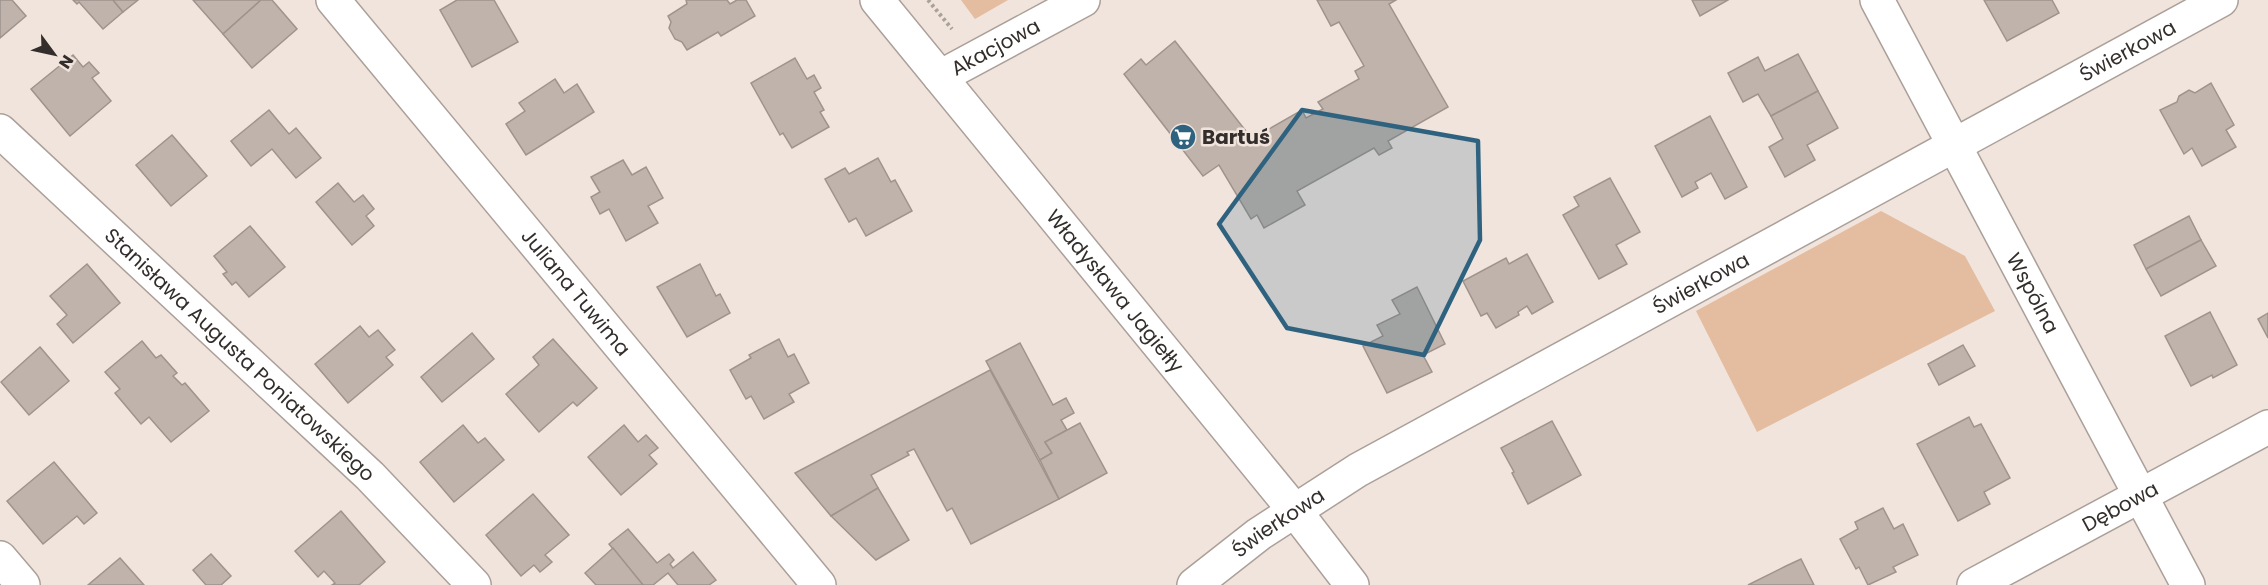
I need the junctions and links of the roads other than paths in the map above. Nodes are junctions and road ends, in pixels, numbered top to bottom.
1 (333, 0) edge
2 (877, 0) edge
3 (1083, 0) edge
4 (1877, 0) edge
5 (2221, 0) edge
6 (940, 77) junction
7 (0, 131) edge
8 (1954, 147) junction
9 (2268, 427) edge
10 (2141, 495) junction
11 (1295, 511) junction
12 (0, 558) edge
13 (23, 585) edge
14 (474, 585) edge
15 (819, 585) edge
16 (1194, 585) edge
17 (1352, 585) edge
18 (1974, 585) edge
19 (2188, 585) edge

1 - 15 street, Juliana Tuwima
2 - 6 street, Władysława Jagiełły
3 - 6 street, Akacjowa
4 - 8 street, Wspólna
5 - 8 street, Świerkowa
6 - 11 street, Władysława Jagiełły
7 - 14 street, Stanisława Augusta Poniatowskiego
8 - 10 street, Wspólna
8 - 11 street, Świerkowa
9 - 10 street, Dębowa
10 - 18 street, Dębowa
10 - 19 street, Wspólna
11 - 16 street, Świerkowa
11 - 17 street, Władysława Jagiełły
12 - 13 street

